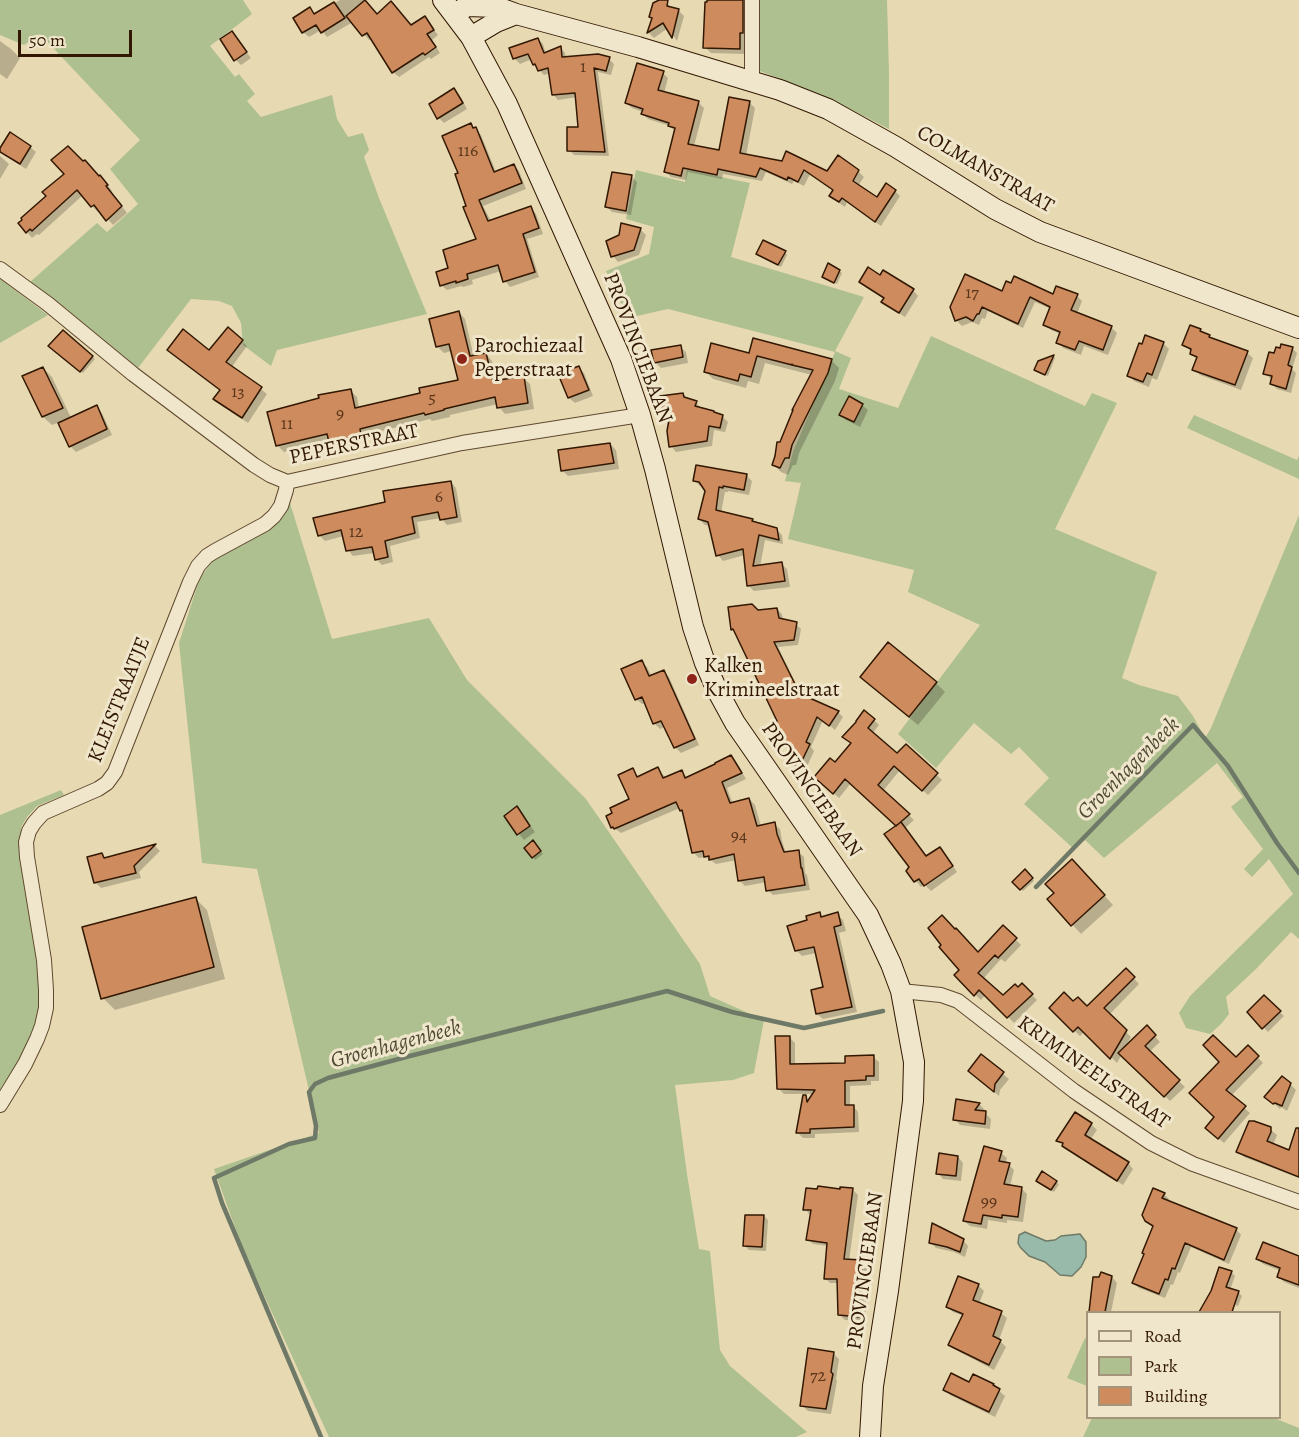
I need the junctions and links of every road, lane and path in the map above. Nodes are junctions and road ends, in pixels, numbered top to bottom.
1 (752, 0) edge
2 (449, 7) edge
3 (516, 14) junction
4 (471, 37) junction
5 (752, 82) junction
6 (0, 269) edge
7 (1299, 328) edge
8 (640, 415) junction
9 (287, 482) junction
10 (901, 991) junction
11 (0, 1105) edge
12 (1299, 1202) edge
13 (870, 1437) edge

1 - 5 street
2 - 3 main road, COLMANSTRAAT
2 - 4 main road, PROVINCIEBAAN
3 - 4 main road
3 - 5 main road, COLMANSTRAAT
4 - 8 main road, PROVINCIEBAAN
5 - 7 main road, COLMANSTRAAT
6 - 9 street, PEPERSTRAAT
8 - 9 street, PEPERSTRAAT
8 - 10 main road, PROVINCIEBAAN
9 - 11 street, KLEISTRAATJE
10 - 12 street, KRIMINEELSTRAAT
10 - 13 main road, PROVINCIEBAAN

